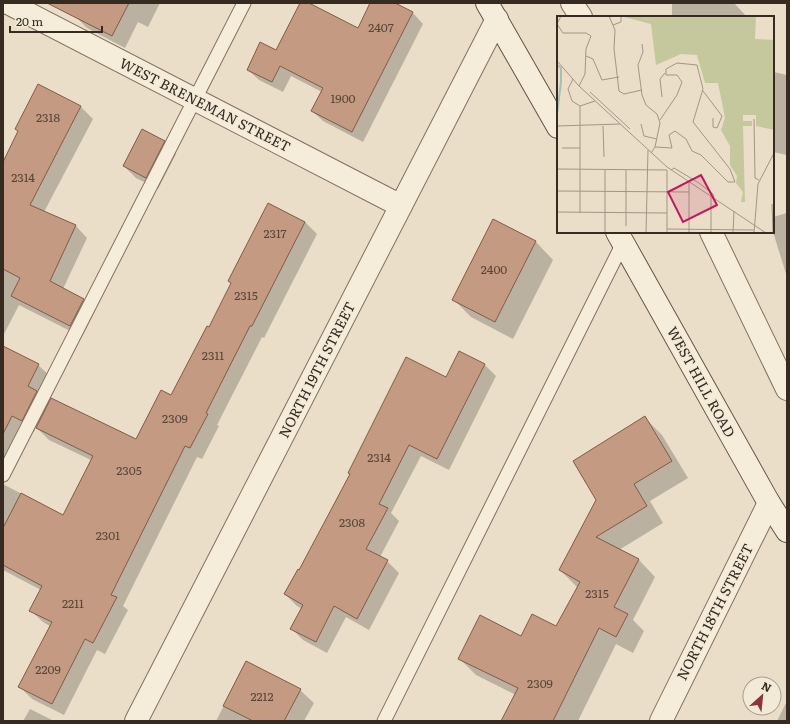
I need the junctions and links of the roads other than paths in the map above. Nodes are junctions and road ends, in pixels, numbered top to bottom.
1 (8, 3) edge
2 (244, 3) edge
3 (572, 3) edge
4 (492, 11) edge
5 (581, 16) edge
6 (194, 99) junction
7 (557, 125) edge
8 (401, 206) junction
9 (711, 233) edge
10 (620, 238) edge
11 (787, 389) edge
12 (3, 475) edge
13 (769, 503) junction
14 (787, 530) edge
15 (136, 721) edge
16 (384, 721) edge
17 (661, 721) edge

1 - 6 street, WEST BRENEMAN STREET
2 - 6 lane
3 - 5 street
4 - 7 street
4 - 8 street, NORTH 19TH STREET
6 - 8 street, WEST BRENEMAN STREET
6 - 12 lane
8 - 15 street, NORTH 19TH STREET
9 - 11 street
10 - 13 street, WEST HILL ROAD
10 - 16 lane
13 - 14 street, WEST HILL ROAD
13 - 17 street, NORTH 18TH STREET

